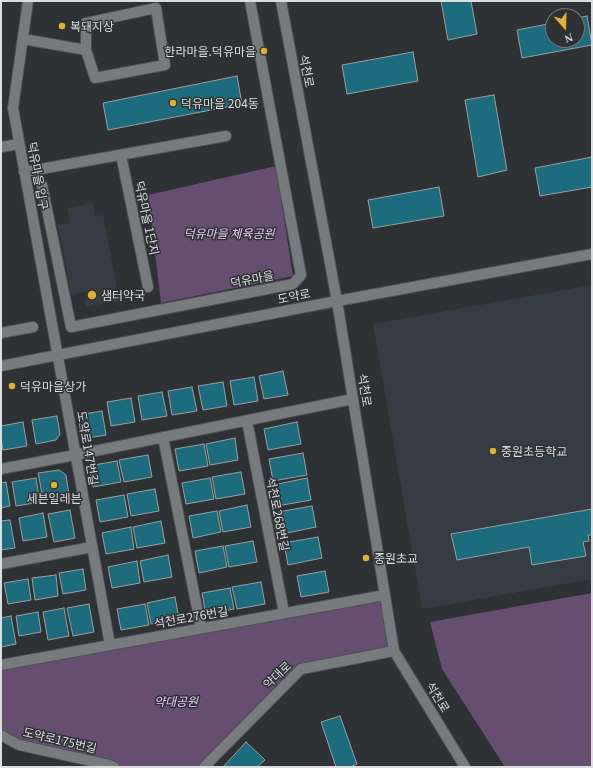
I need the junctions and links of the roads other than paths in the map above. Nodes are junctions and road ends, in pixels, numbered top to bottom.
1 (28, 1) edge
2 (250, 1) edge
3 (281, 1) edge
4 (23, 39) junction
5 (86, 50) junction
6 (226, 136) dead end
7 (19, 144) junction
8 (1, 147) edge
9 (121, 155) junction
10 (24, 172) junction
11 (42, 186) dead end
12 (592, 254) edge
13 (148, 286) dead end
14 (337, 301) junction
15 (32, 327) dead end
16 (1, 333) edge
17 (57, 355) junction
18 (1, 366) edge
19 (353, 399) junction
20 (247, 420) junction
21 (163, 437) junction
22 (76, 455) junction
23 (1, 468) edge
24 (92, 547) junction
25 (1, 564) edge
26 (385, 595) junction
27 (284, 613) junction
28 (201, 628) junction
29 (110, 645) junction
30 (394, 651) junction
31 (1, 665) edge
32 (1, 735) edge
33 (114, 767) edge
34 (204, 767) edge
35 (465, 767) edge

1 - 4 street, 덕유마을 입구
2 - 11 street, 덕유마을
3 - 14 street, 석천로
4 - 5 street
4 - 7 street, 덕유마을 입구
5 - 5 street
6 - 9 street
7 - 8 street
7 - 10 street, 덕유마을 입구
9 - 10 street
9 - 13 street, 덕유마을 1단지
10 - 17 street, 덕유마을 입구
12 - 14 street, 도약로
14 - 17 street, 도약로
14 - 19 street, 석천로
15 - 16 street
17 - 18 street, 도약로
17 - 22 street, 도약로147번길
19 - 20 street
19 - 26 street, 석천로
20 - 21 street
20 - 27 street, 석천로268번길
21 - 22 street
21 - 28 street
22 - 23 street
22 - 24 street, 도약로147번길
24 - 25 street
24 - 29 street, 도약로147번길
26 - 27 street, 석천로276번길
26 - 30 street, 석천로
27 - 28 street, 석천로276번길
28 - 29 street, 석천로276번길
29 - 31 street, 석천로276번길
30 - 34 street, 약대로
30 - 35 street, 석천로
32 - 33 street, 도약로175번길

